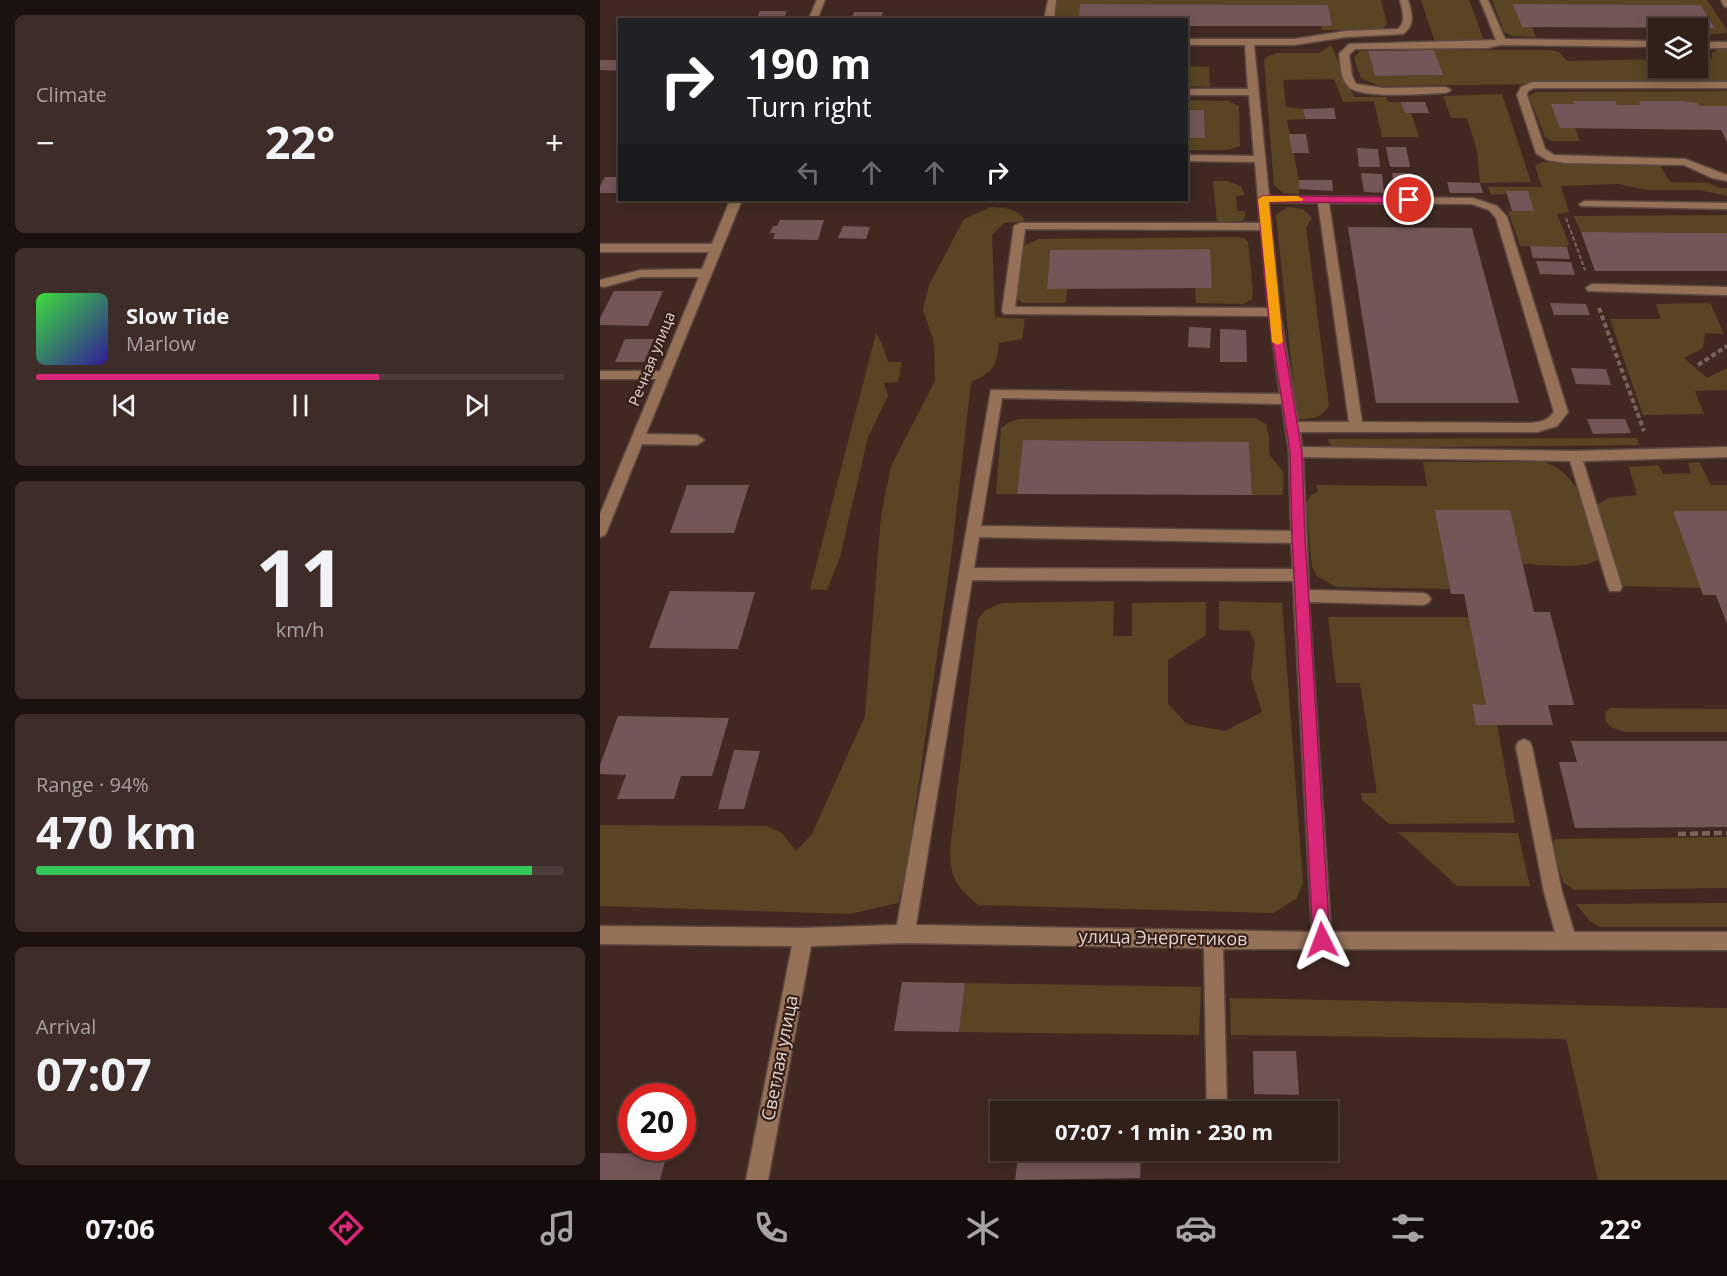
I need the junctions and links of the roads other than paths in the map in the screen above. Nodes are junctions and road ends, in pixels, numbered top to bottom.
1 (821, 0) edge
2 (1052, 0) edge
3 (1404, 0) edge
4 (1484, 0) edge
5 (813, 18) edge
6 (1049, 18) edge
7 (1188, 42) edge
8 (1249, 42) junction
9 (1501, 42) junction
10 (1648, 44) edge
11 (1708, 45) edge
12 (1727, 45) edge
13 (1727, 85) edge
14 (1446, 90) dead end
15 (1188, 92) edge
16 (1254, 92) junction
17 (1188, 158) edge
18 (1260, 159) junction
19 (1727, 177) edge
20 (1263, 199) junction
21 (1323, 200) junction
22 (736, 201) edge
23 (1585, 204) dead end
24 (1727, 206) edge
25 (1266, 227) junction
26 (600, 248) edge
27 (715, 248) junction
28 (705, 273) junction
29 (604, 283) dead end
30 (1592, 288) road end
31 (1727, 291) edge
32 (1274, 312) junction
33 (600, 375) edge
34 (663, 375) junction
35 (1286, 399) junction
36 (1291, 427) junction
37 (1356, 427) junction
38 (638, 439) junction
39 (697, 441) dead end
40 (1296, 452) junction
41 (1727, 452) edge
42 (1575, 456) junction
43 (600, 531) edge
44 (972, 531) junction
45 (1298, 537) junction
46 (967, 574) junction
47 (1302, 575) junction
48 (1615, 586) dead end
49 (1304, 596) junction
50 (1423, 599) dead end
51 (1524, 747) dead end
52 (905, 934) junction
53 (600, 935) edge
54 (803, 937) junction
55 (1213, 939) junction
56 (1322, 940) junction
57 (1567, 940) junction
58 (1727, 941) edge
59 (1217, 1101) edge
60 (757, 1180) edge

1 - 5 street
2 - 6 street
3 - 8 street
4 - 9 street
7 - 8 street
8 - 16 street
9 - 10 street
9 - 14 street
11 - 12 street
13 - 19 street
15 - 16 street
16 - 18 street
17 - 18 street
18 - 20 street
20 - 21 street
20 - 25 street
21 - 37 street
21 - 37 street
22 - 27 street, Речная улица
23 - 24 street
25 - 32 street
25 - 32 street
26 - 27 street
27 - 28 street, Речная улица
28 - 29 street
28 - 34 street, Речная улица
30 - 31 street
32 - 35 street
33 - 34 street
34 - 38 street, Речная улица
35 - 36 street
35 - 44 street
36 - 37 street
36 - 40 street
38 - 39 street
38 - 43 street, Речная улица
40 - 42 street
40 - 45 street
41 - 42 street
42 - 48 street
44 - 45 street
44 - 46 street
45 - 47 street
46 - 47 street
46 - 52 street
47 - 49 street
49 - 50 street
49 - 56 street
51 - 57 street
52 - 54 street, улица Энергетиков
52 - 55 street, улица Энергетиков
53 - 54 street, улица Энергетиков
54 - 60 street, Светлая улица
55 - 56 street, улица Энергетиков
55 - 59 street
56 - 57 street, улица Энергетиков
57 - 58 street, улица Энергетиков

